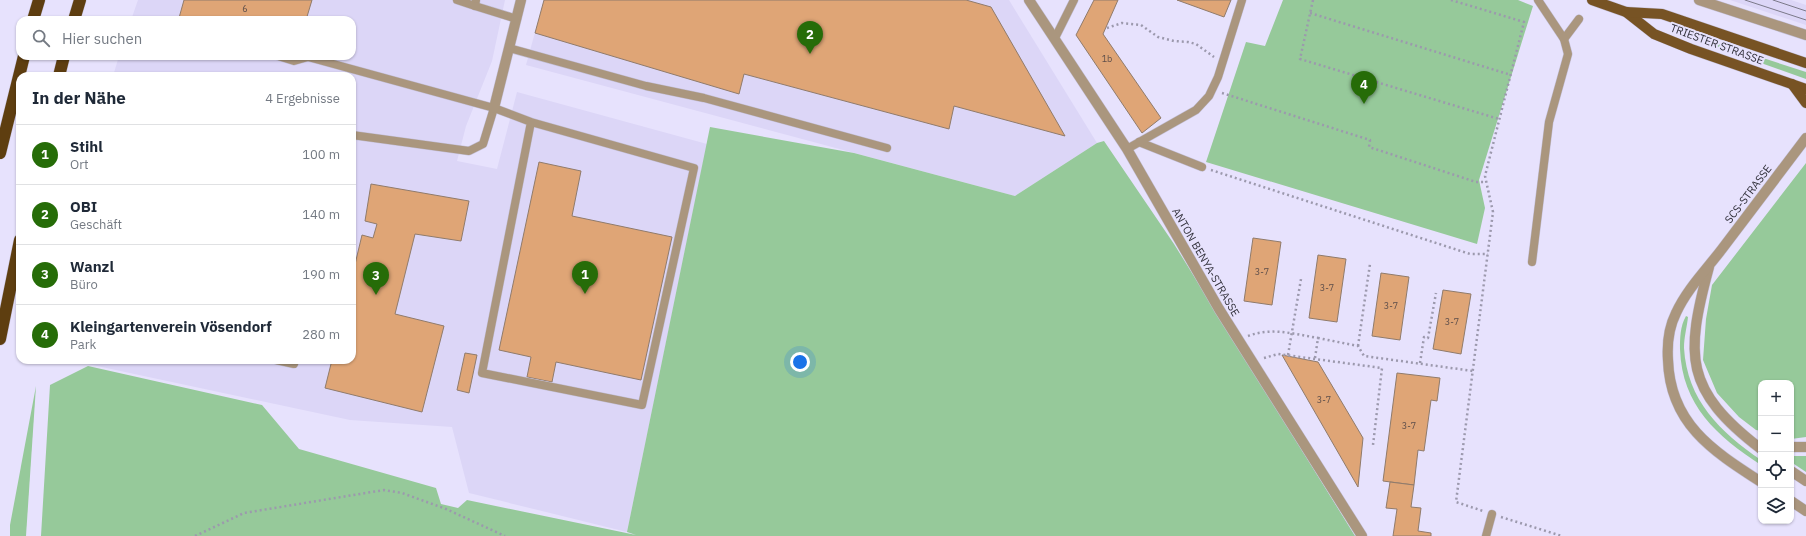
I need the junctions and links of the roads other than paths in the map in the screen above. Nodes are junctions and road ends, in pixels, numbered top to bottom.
1 (39, 0) edge
2 (80, 0) edge
3 (457, 0) edge
4 (521, 0) edge
5 (1029, 0) edge
6 (1074, 0) edge
7 (1242, 0) edge
8 (1538, 0) edge
9 (1592, 0) edge
10 (1699, 0) edge
11 (476, 3) edge
12 (1626, 12) junction
13 (34, 16) edge
14 (75, 16) edge
15 (516, 19) junction
16 (1579, 19) dead end
17 (1806, 35) edge
18 (1055, 38) junction
19 (1564, 39) junction
20 (509, 48) junction
21 (23, 60) edge
22 (63, 60) edge
23 (319, 60) edge
24 (1806, 63) edge
25 (20, 72) edge
26 (60, 72) edge
27 (1792, 84) junction
28 (16, 88) edge
29 (1806, 89) edge
30 (1806, 103) edge
31 (494, 108) junction
32 (531, 122) junction
33 (356, 136) edge
34 (1806, 138) edge
35 (1139, 142) junction
36 (887, 148) dead end
37 (1127, 149) junction
38 (0, 153) edge
39 (1202, 167) road end
40 (16, 260) edge
41 (1532, 262) dead end
42 (1710, 265) junction
43 (0, 339) edge
44 (1737, 431) junction
45 (1758, 439) edge
46 (1794, 447) edge
47 (1806, 447) edge
48 (1758, 448) edge
49 (1794, 473) edge
50 (1758, 480) edge
51 (1806, 481) edge
52 (1794, 503) edge
53 (1806, 511) edge
54 (1492, 514) road end
55 (1362, 536) edge
56 (1486, 536) edge

1 - 13 highway
2 - 14 highway
3 - 11 lane
4 - 15 street
5 - 18 street, ANTON BENYA-STRASSE
6 - 18 lane
7 - 35 lane
8 - 19 lane
9 - 12 main road, TRIESTER STRASSE
10 - 17 street
11 - 15 lane
12 - 24 main road, TRIESTER STRASSE
12 - 27 main road, TRIESTER STRASSE
15 - 20 street
16 - 19 lane
18 - 37 street, ANTON BENYA-STRASSE
19 - 41 lane
20 - 31 street
20 - 36 lane
21 - 25 highway
22 - 26 highway
23 - 31 lane
27 - 29 main road, TRIESTER STRASSE
27 - 30 main road
28 - 38 highway
31 - 32 lane
31 - 33 lane
32 - 32 lane
34 - 42 street, SCS-STRASSE
35 - 37 lane
35 - 39 lane
37 - 55 street, ANTON BENYA-STRASSE
40 - 43 highway
42 - 44 street, SCS-STRASSE
42 - 50 street, SCS-STRASSE
44 - 45 street, SCS-STRASSE
44 - 48 street, SCS-STRASSE
46 - 47 street
49 - 51 street
52 - 53 street
54 - 56 lane

